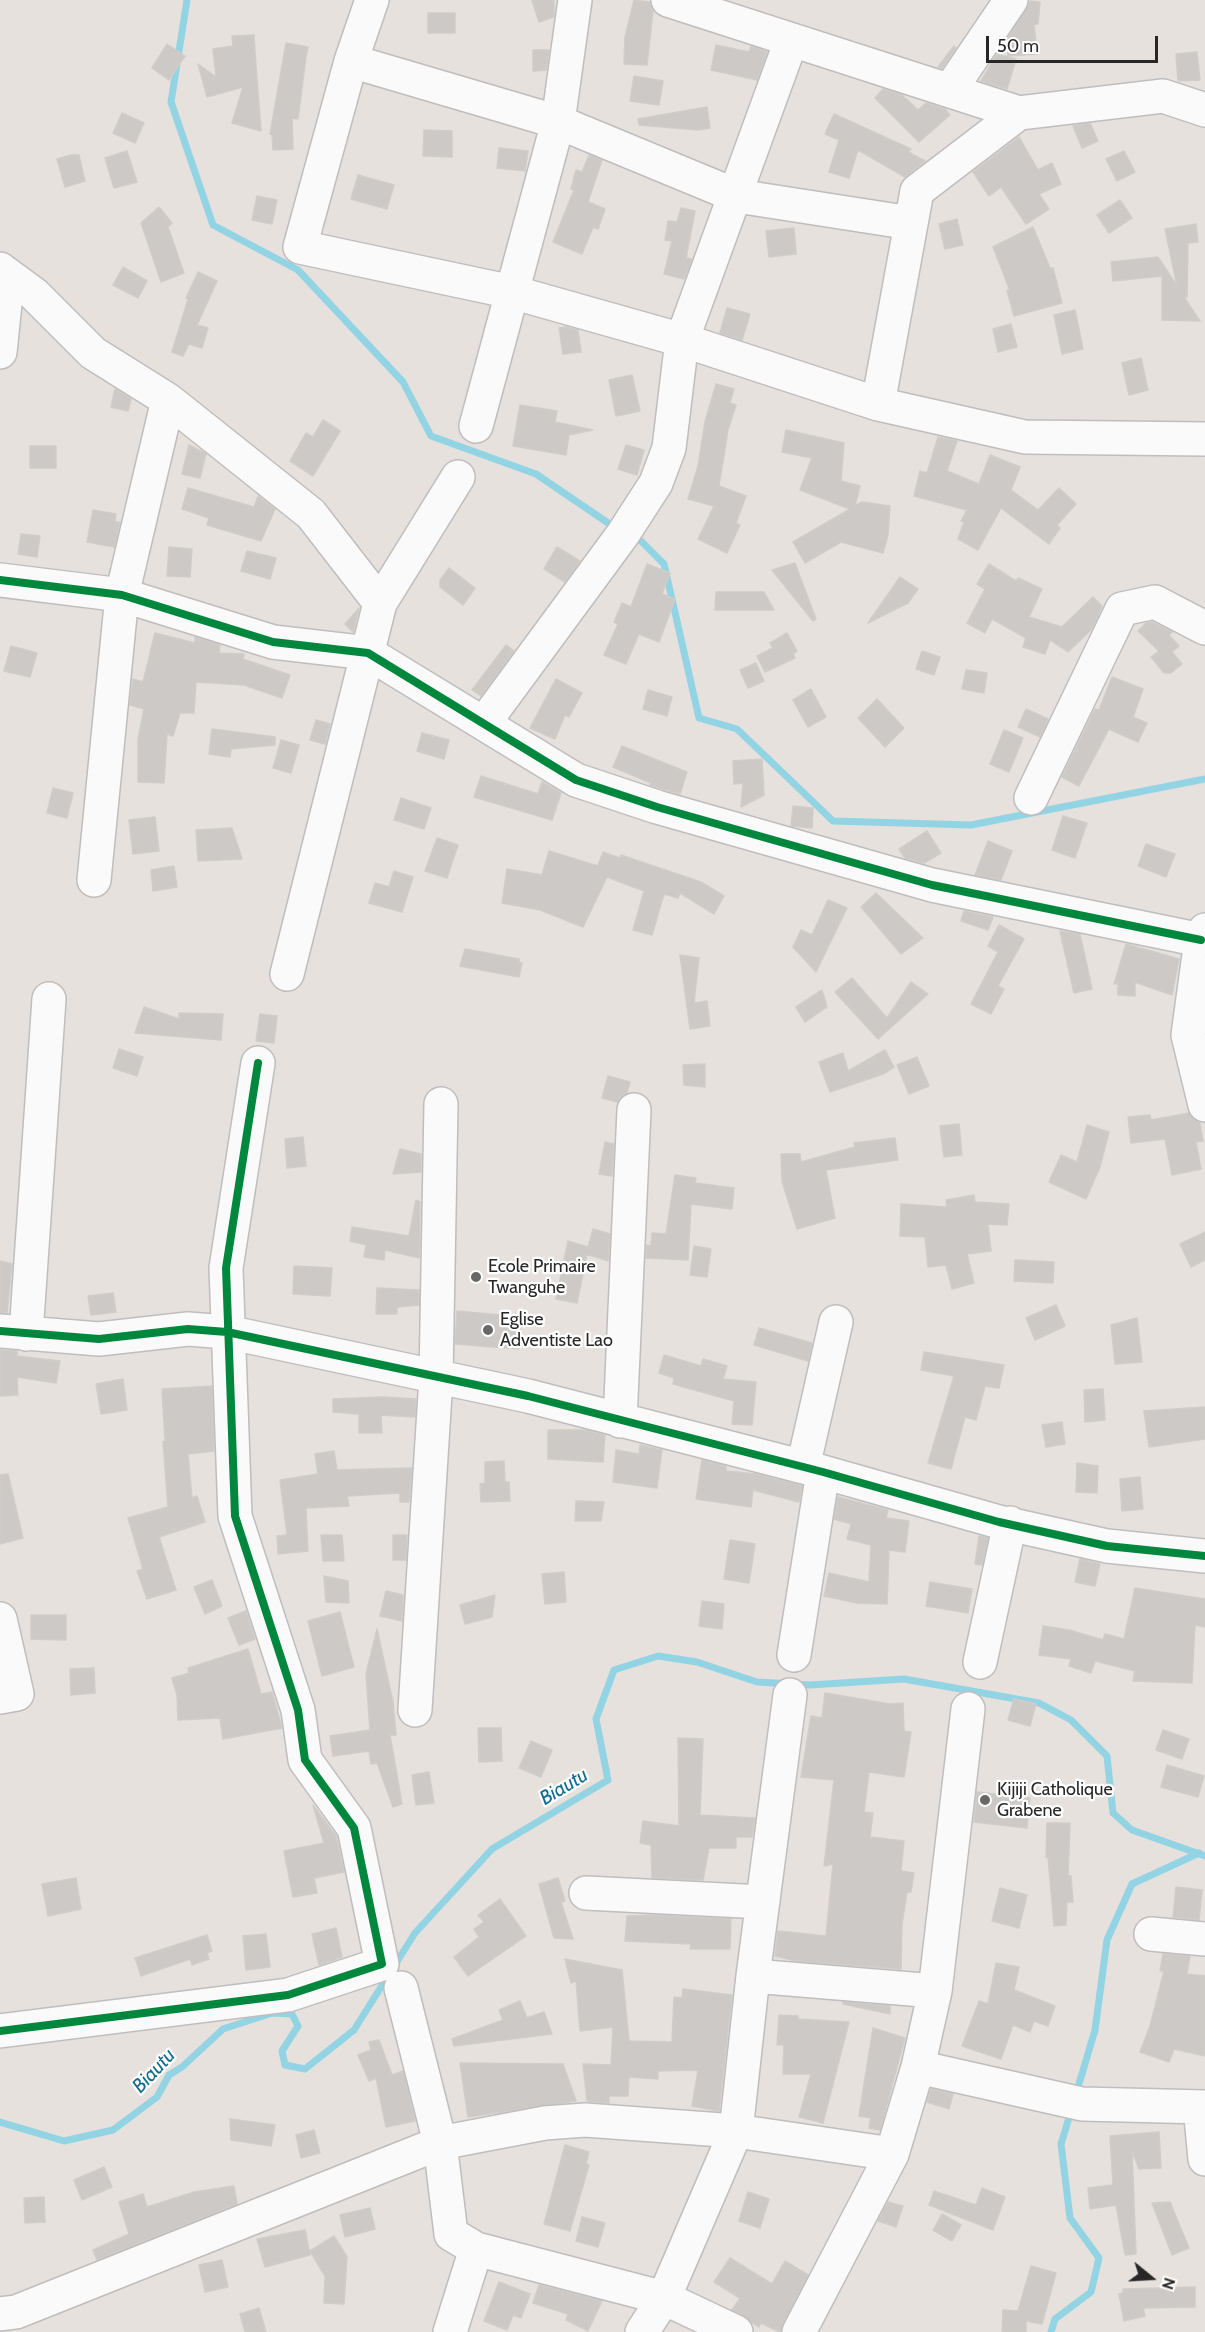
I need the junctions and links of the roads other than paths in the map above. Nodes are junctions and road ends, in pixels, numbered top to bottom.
1 (372, 0) edge
2 (575, 0) edge
3 (668, 0) edge
4 (1011, 0) edge
5 (791, 41) junction
6 (351, 61) junction
7 (950, 90) junction
8 (1205, 110) edge
9 (1019, 113) junction
10 (558, 122) junction
11 (737, 195) junction
12 (911, 223) junction
13 (4, 272) edge
14 (512, 292) junction
15 (682, 340) junction
16 (0, 352) edge
17 (168, 400) junction
18 (878, 405) junction
19 (476, 426) dead end
20 (1205, 439) edge
21 (458, 477) dead end
22 (0, 580) edge
23 (122, 595) junction
24 (380, 603) junction
25 (1205, 628) edge
26 (368, 653) junction
27 (484, 723) junction
28 (1031, 798) dead end
29 (94, 880) dead end
30 (1203, 935) edge
31 (287, 974) dead end
32 (49, 999) dead end
33 (258, 1063) dead end
34 (1201, 1070) edge
35 (441, 1104) dead end
36 (1205, 1105) edge
37 (634, 1110) dead end
38 (836, 1322) dead end
39 (13, 1332) edge
40 (227, 1332) junction
41 (436, 1378) junction
42 (620, 1421) junction
43 (813, 1469) junction
44 (1011, 1523) junction
45 (1205, 1556) edge
46 (0, 1619) edge
47 (794, 1655) dead end
48 (980, 1662) dead end
49 (790, 1695) dead end
50 (0, 1697) edge
51 (968, 1709) dead end
52 (416, 1710) dead end
53 (586, 1893) dead end
54 (763, 1902) junction
55 (1151, 1934) dead end
56 (1205, 1939) edge
57 (753, 1976) junction
58 (401, 1988) dead end
59 (935, 1991) junction
60 (0, 2031) edge
61 (918, 2067) junction
62 (1202, 2107) edge
63 (736, 2131) junction
64 (440, 2143) junction
65 (892, 2154) junction
66 (1205, 2159) edge
67 (476, 2249) junction
68 (663, 2298) junction
69 (0, 2314) edge
70 (450, 2332) edge
71 (642, 2332) edge
72 (736, 2332) edge
73 (799, 2332) edge

1 - 6 street
2 - 10 street
3 - 5 street
4 - 7 street
5 - 7 street
5 - 11 street
6 - 10 street
6 - 14 street
7 - 9 street
8 - 9 street
9 - 12 street
10 - 11 street
10 - 14 street
11 - 12 street
11 - 15 street
12 - 18 street
13 - 16 street
13 - 17 street
14 - 15 street
14 - 19 street
15 - 18 street
15 - 27 street
17 - 23 street
17 - 24 street
18 - 20 street
21 - 24 street
22 - 23 street
23 - 26 street
23 - 29 street
24 - 26 street
25 - 28 street
26 - 27 street
26 - 31 street
27 - 30 street
30 - 34 street
32 - 39 street
33 - 40 street
34 - 36 street
35 - 41 street
37 - 42 street
38 - 43 street
39 - 40 street
40 - 41 street
40 - 60 street
41 - 42 street
41 - 52 street
42 - 43 street
43 - 44 street
43 - 47 street
44 - 45 street
44 - 48 street
46 - 50 street
49 - 54 street
51 - 59 street
53 - 54 street
54 - 57 street
55 - 56 street
57 - 59 street
57 - 63 street
58 - 64 street
59 - 61 street
61 - 62 street
61 - 65 street
62 - 66 street
63 - 64 street
63 - 65 street
63 - 68 street
64 - 67 street
64 - 69 street
65 - 73 street
67 - 68 street
67 - 70 street
68 - 71 street
68 - 72 street

